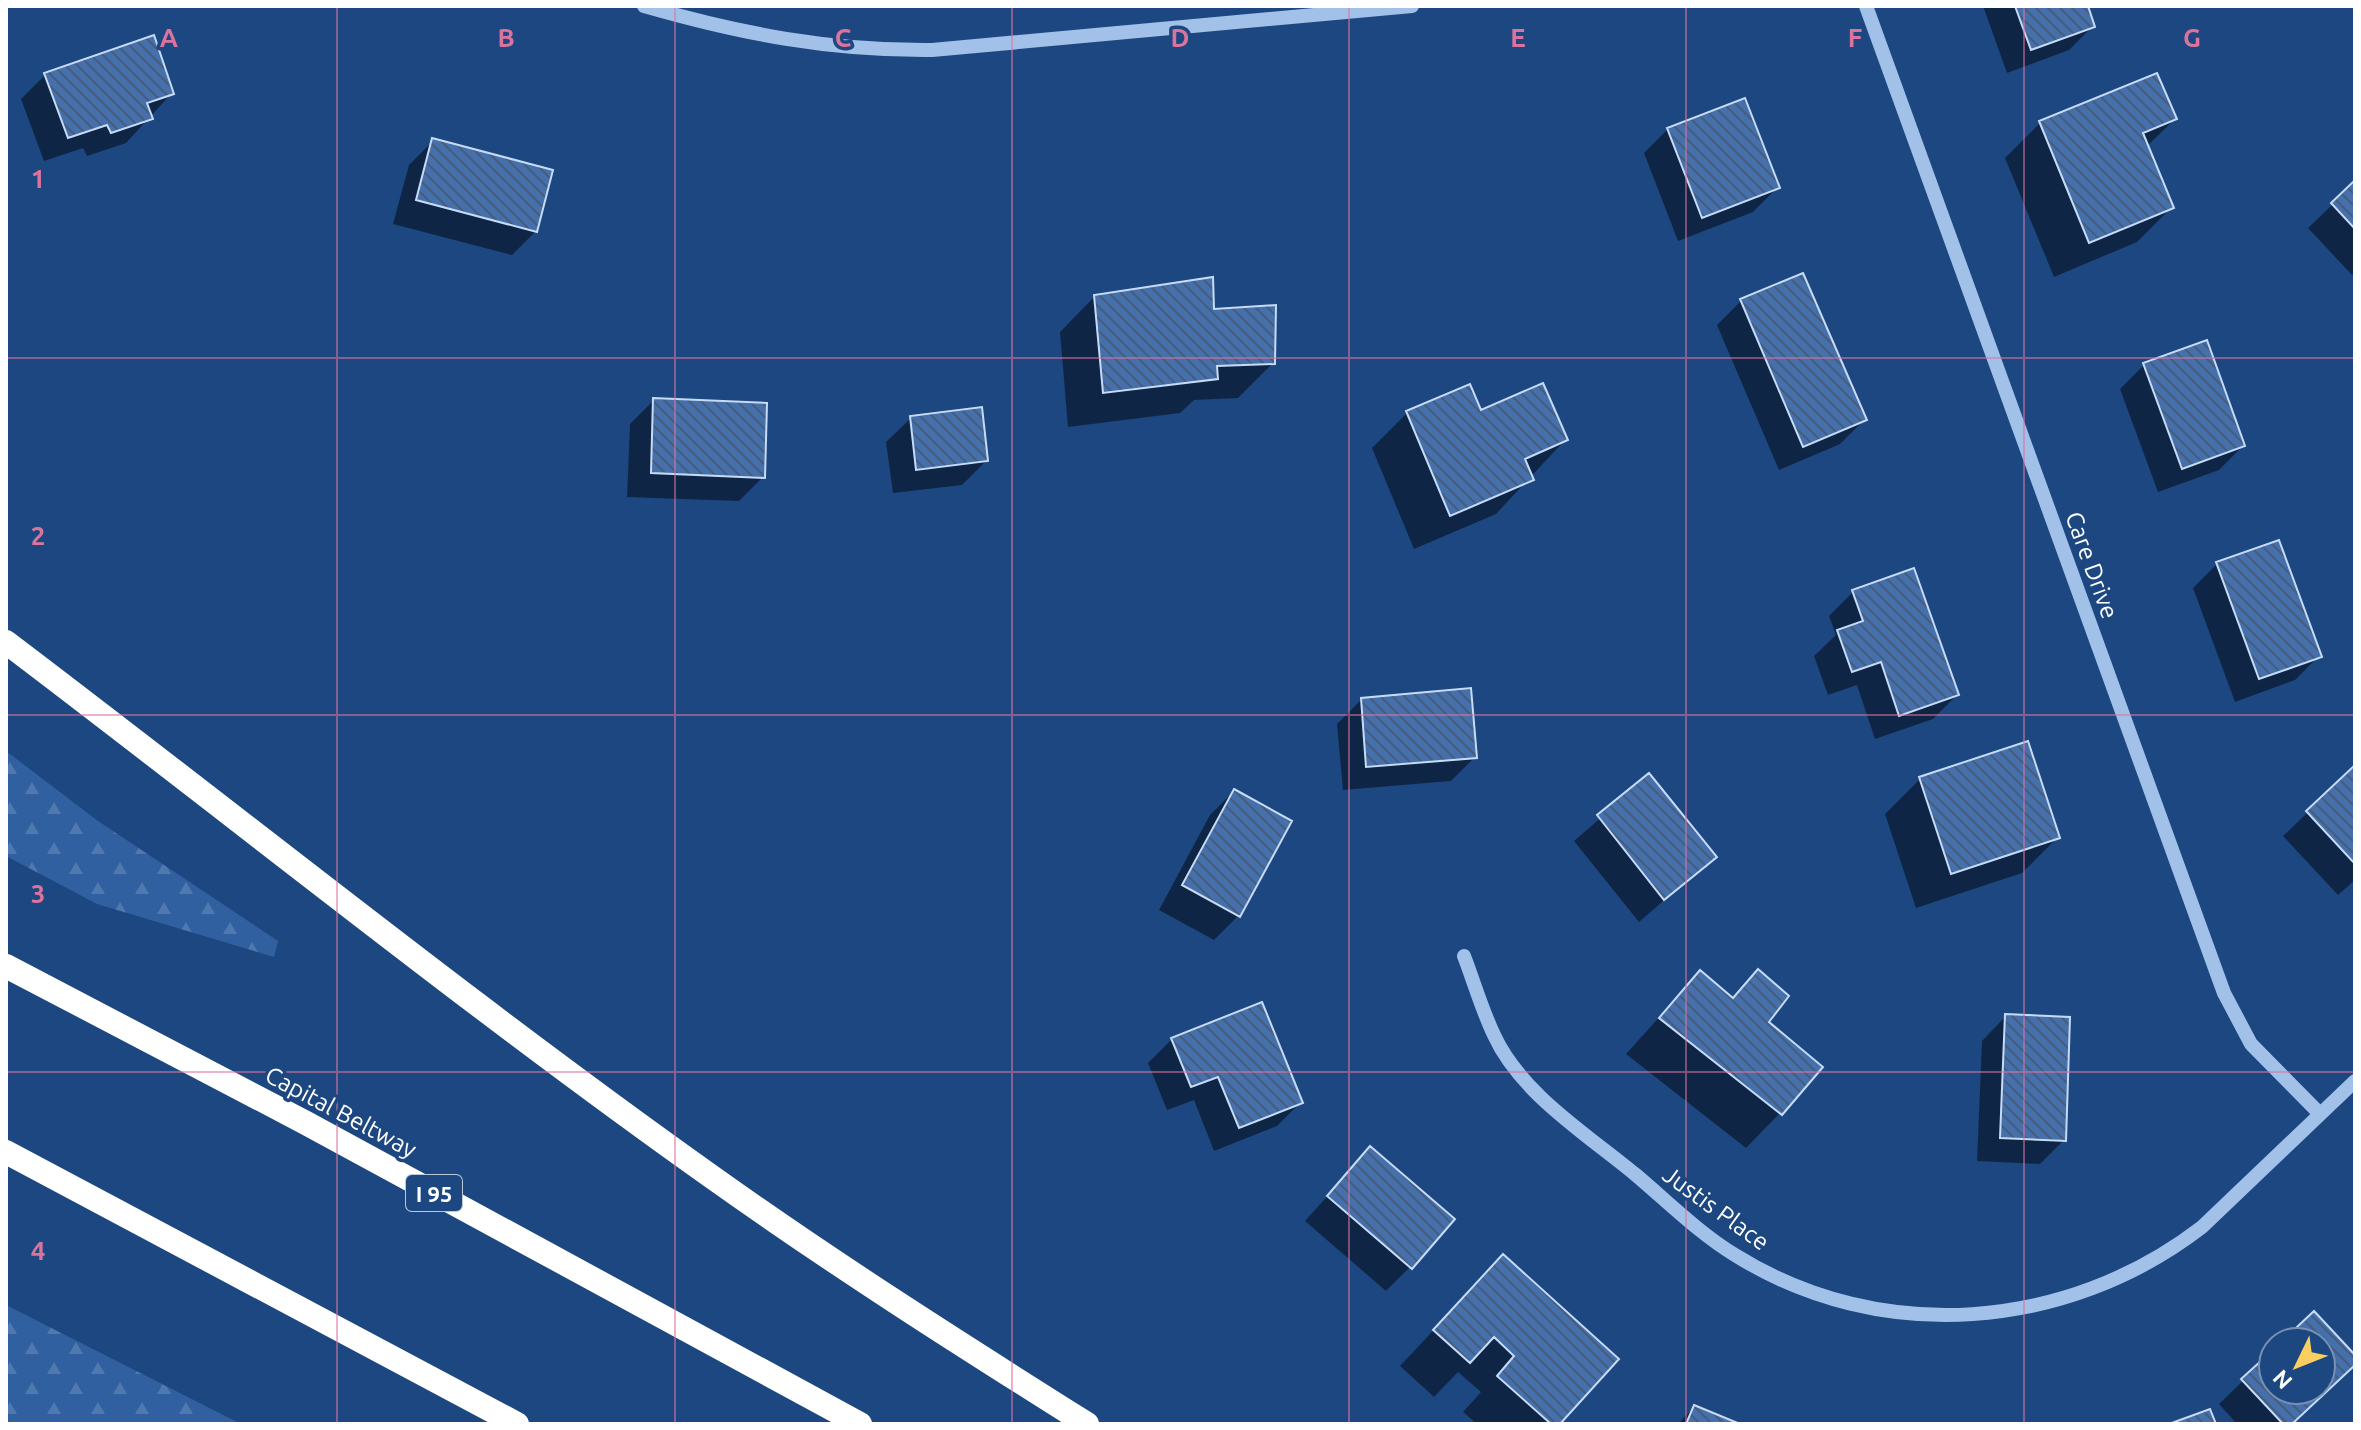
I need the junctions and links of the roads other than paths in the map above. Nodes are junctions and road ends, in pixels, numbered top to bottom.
1 (644, 6) edge
2 (1412, 6) edge
3 (1866, 6) edge
4 (6, 642) edge
5 (1464, 956) dead end
6 (6, 966) edge
7 (2355, 1081) edge
8 (2320, 1114) junction
9 (6, 1152) edge
10 (517, 1424) edge
11 (860, 1424) edge
12 (1087, 1424) edge

1 - 2 street
3 - 8 street, Care Drive
4 - 12 highway
5 - 8 street, Justis Place
6 - 11 highway, Capital Beltway / I 95
7 - 8 street, Justis Place
9 - 10 highway

